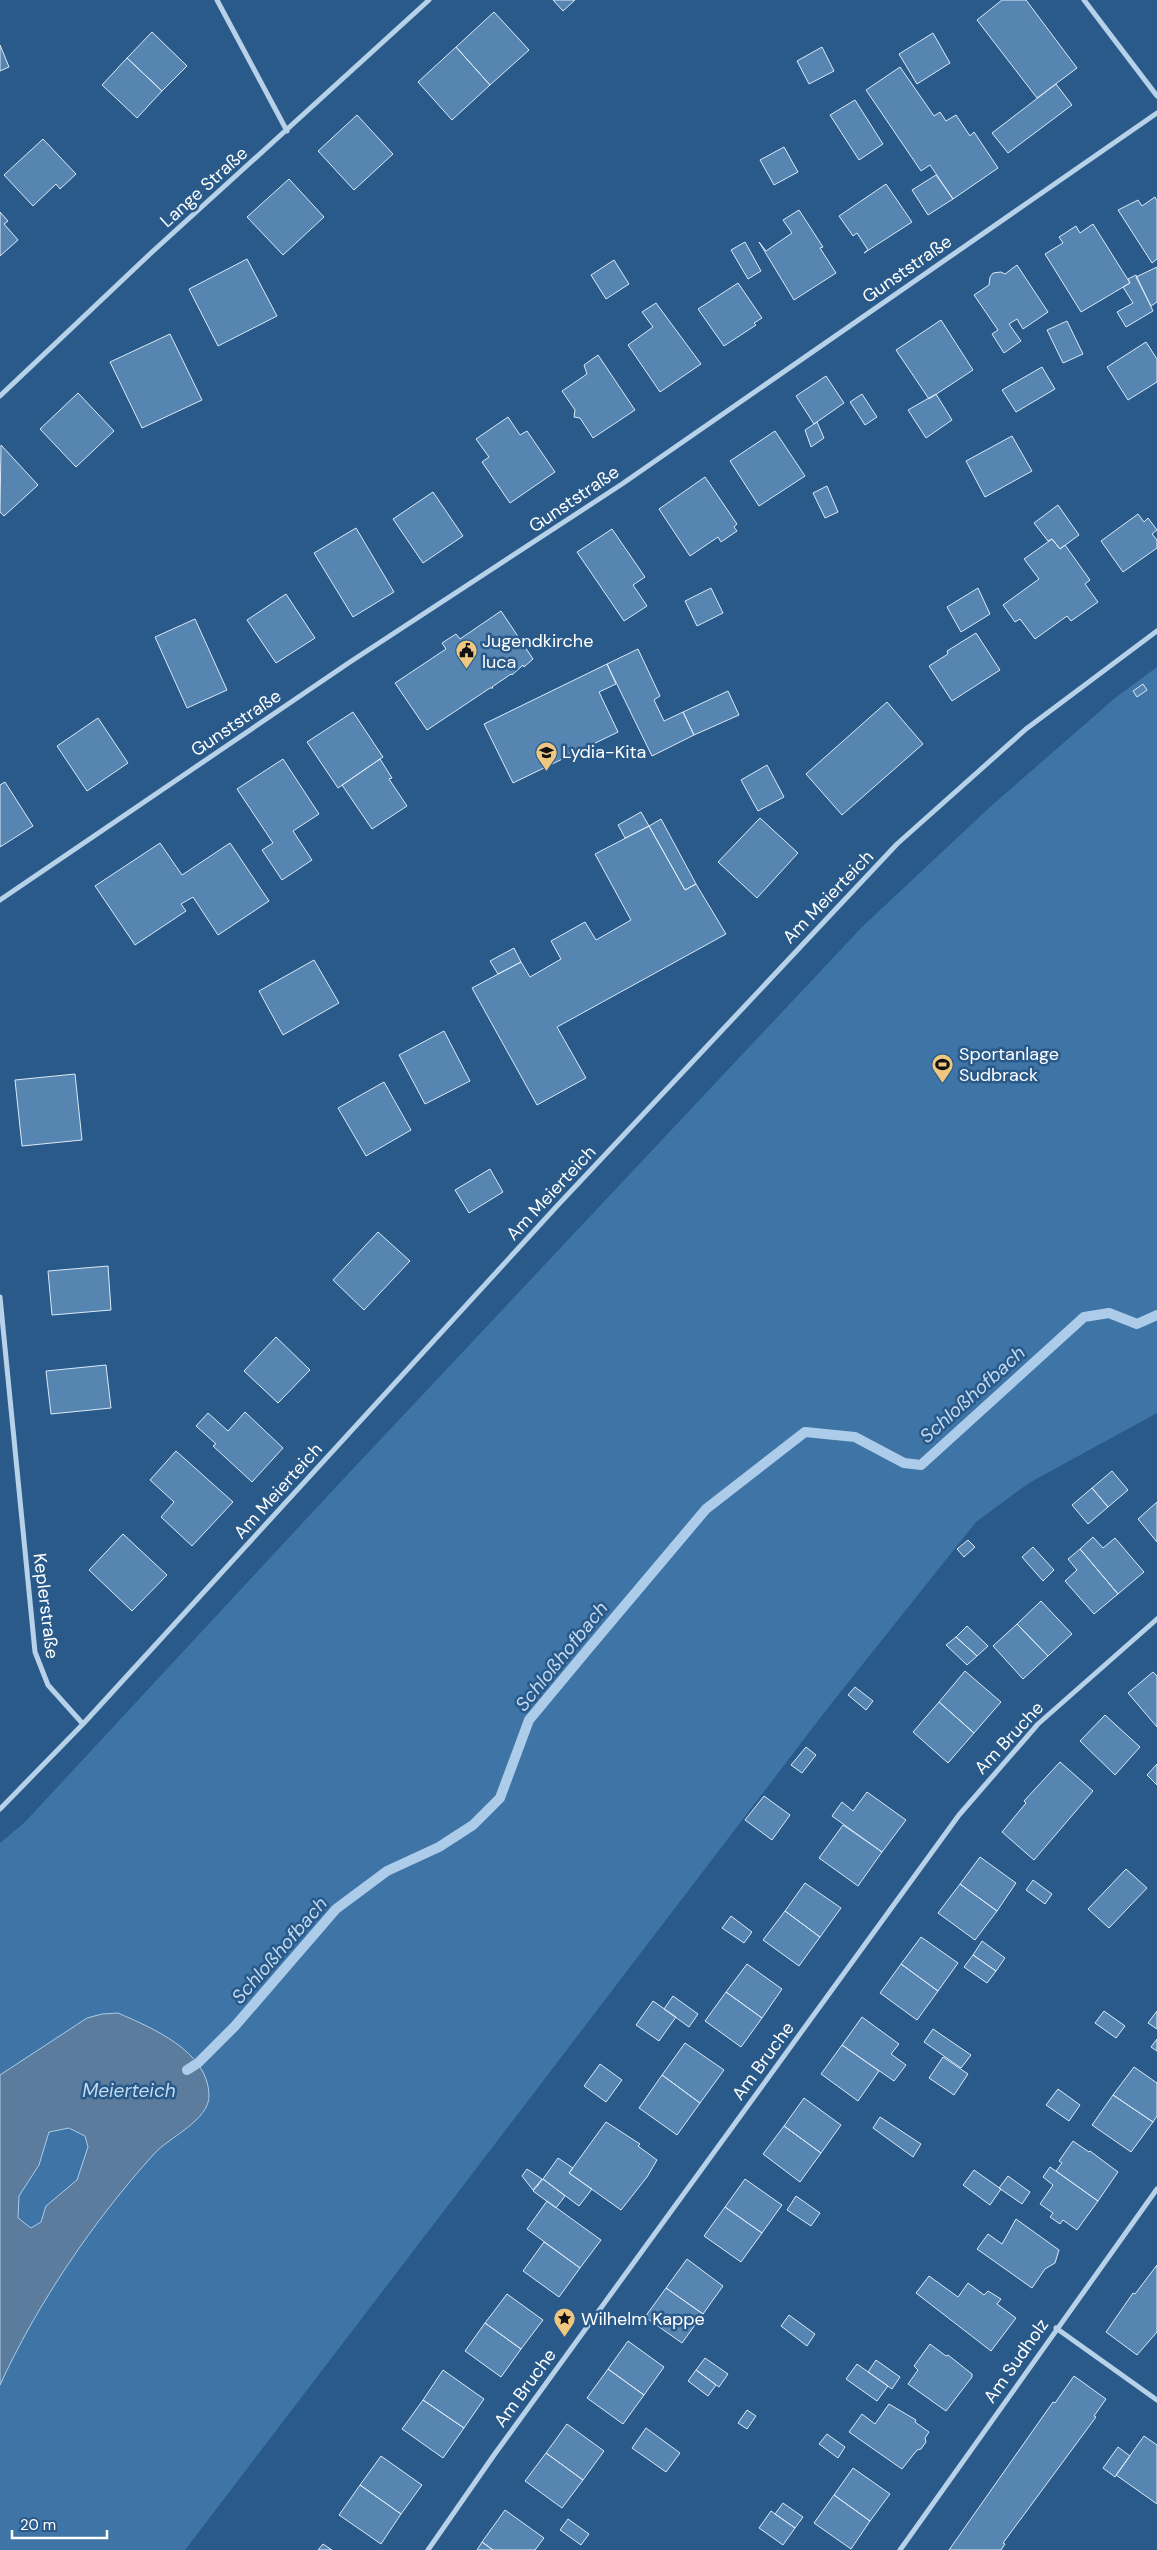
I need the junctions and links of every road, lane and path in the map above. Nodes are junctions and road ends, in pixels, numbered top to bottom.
1 (217, 0) edge
2 (429, 0) edge
3 (1084, 0) edge
4 (1157, 96) edge
5 (1157, 113) edge
6 (287, 130) junction
7 (0, 396) edge
8 (1157, 631) edge
9 (0, 900) edge
10 (0, 1297) edge
11 (1157, 1619) edge
12 (83, 1724) junction
13 (0, 1809) edge
14 (1157, 2189) edge
15 (1056, 2328) junction
16 (1157, 2400) edge
17 (428, 2550) edge
18 (900, 2550) edge

1 - 6 street
2 - 6 street, Lange Straße
3 - 4 street
5 - 9 street, Gunststraße
6 - 7 street, Lange Straße
8 - 12 street, Am Meierteich
10 - 12 street, Keplerstraße
11 - 17 street, Am Bruche
12 - 13 street, Am Meierteich
14 - 15 street, Am Sudholz
15 - 16 street
15 - 18 street, Am Sudholz

